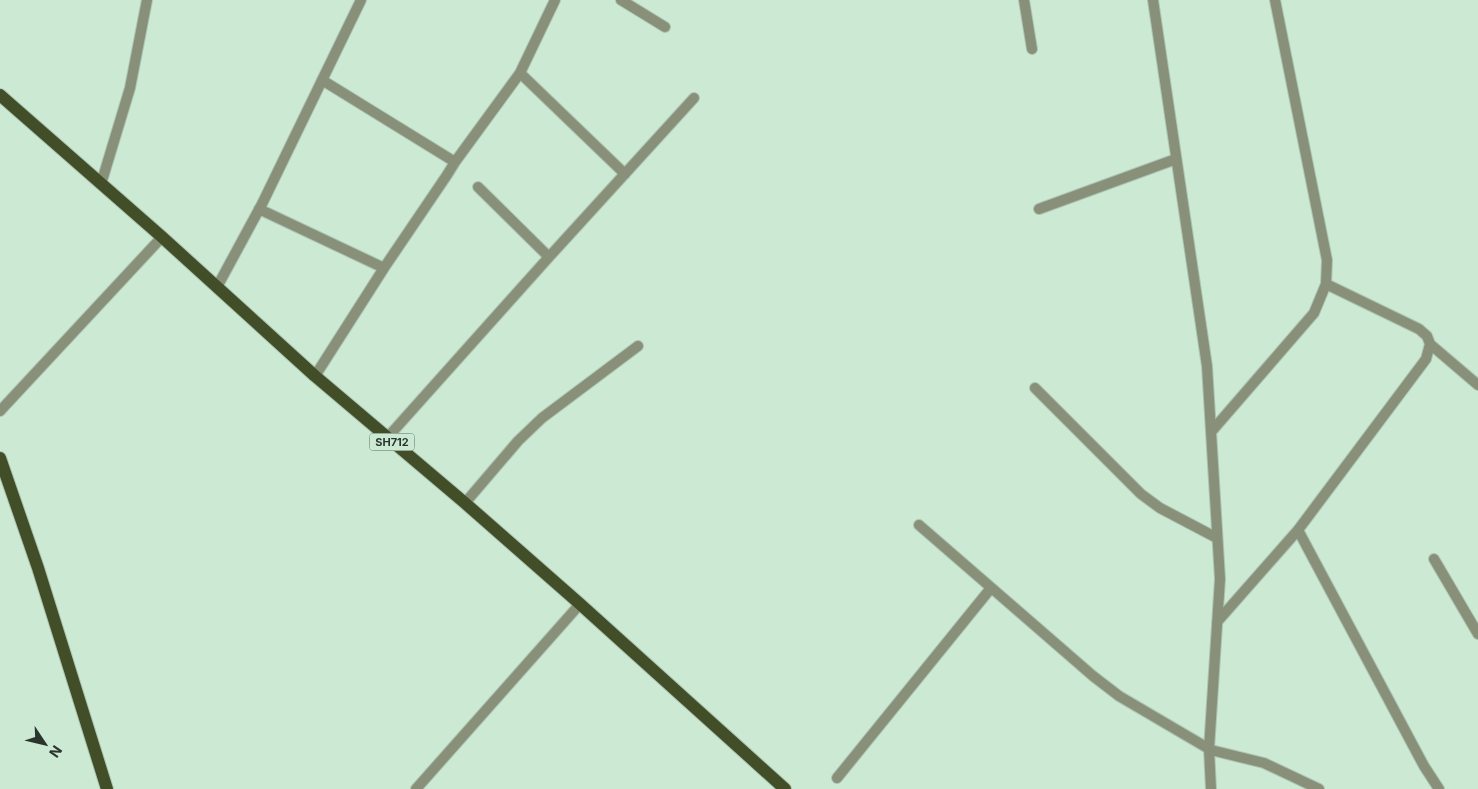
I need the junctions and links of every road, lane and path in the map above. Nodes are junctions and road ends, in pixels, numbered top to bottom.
1 (147, 0) edge
2 (361, 0) edge
3 (555, 0) edge
4 (621, 0) edge
5 (1024, 0) edge
6 (1153, 0) edge
7 (1275, 0) edge
8 (665, 27) dead end
9 (1032, 49) dead end
10 (520, 74) junction
11 (322, 80) junction
12 (0, 95) edge
13 (694, 98) dead end
14 (1176, 159) junction
15 (455, 162) junction
16 (625, 174) junction
17 (101, 184) junction
18 (478, 187) dead end
19 (259, 209) junction
20 (1039, 209) dead end
21 (162, 237) junction
22 (549, 257) junction
23 (384, 268) junction
24 (1326, 284) junction
25 (217, 287) junction
26 (1430, 344) junction
27 (638, 346) dead end
28 (315, 376) junction
29 (1478, 385) edge
30 (1036, 388) dead end
31 (0, 411) edge
32 (1211, 432) junction
33 (387, 438) junction
34 (0, 458) edge
35 (465, 503) junction
36 (919, 525) dead end
37 (1298, 530) junction
38 (1217, 538) junction
39 (1434, 559) dead end
40 (991, 588) junction
41 (580, 604) junction
42 (1217, 622) junction
43 (1478, 634) edge
44 (1209, 749) junction
45 (837, 778) dead end
46 (783, 788) edge
47 (107, 789) edge
48 (416, 789) edge
49 (1211, 789) edge
50 (1319, 789) edge
51 (1439, 789) edge

1 - 17 street
2 - 11 street
3 - 10 street
4 - 8 street
5 - 9 street
6 - 14 street
7 - 24 street
10 - 15 street
10 - 16 street
11 - 15 street
11 - 19 street
12 - 17 main road, SH712
13 - 16 street
14 - 20 street
14 - 32 street
15 - 23 street
16 - 22 street
17 - 21 main road, SH712
18 - 22 street
19 - 23 street
19 - 25 street
21 - 25 main road, SH712
21 - 31 street
22 - 33 street
23 - 28 street
24 - 26 street
24 - 32 street
25 - 28 main road, SH712
26 - 29 street
26 - 37 street
27 - 35 street
28 - 33 main road, SH712
30 - 38 street
32 - 38 street
33 - 35 main road, SH712
34 - 47 main road
35 - 41 main road, SH712
36 - 40 street
37 - 42 street
37 - 51 street
38 - 42 street
39 - 43 street
40 - 44 street
40 - 45 street
41 - 46 main road, SH712
41 - 48 street
42 - 44 street
44 - 49 street
44 - 50 street

